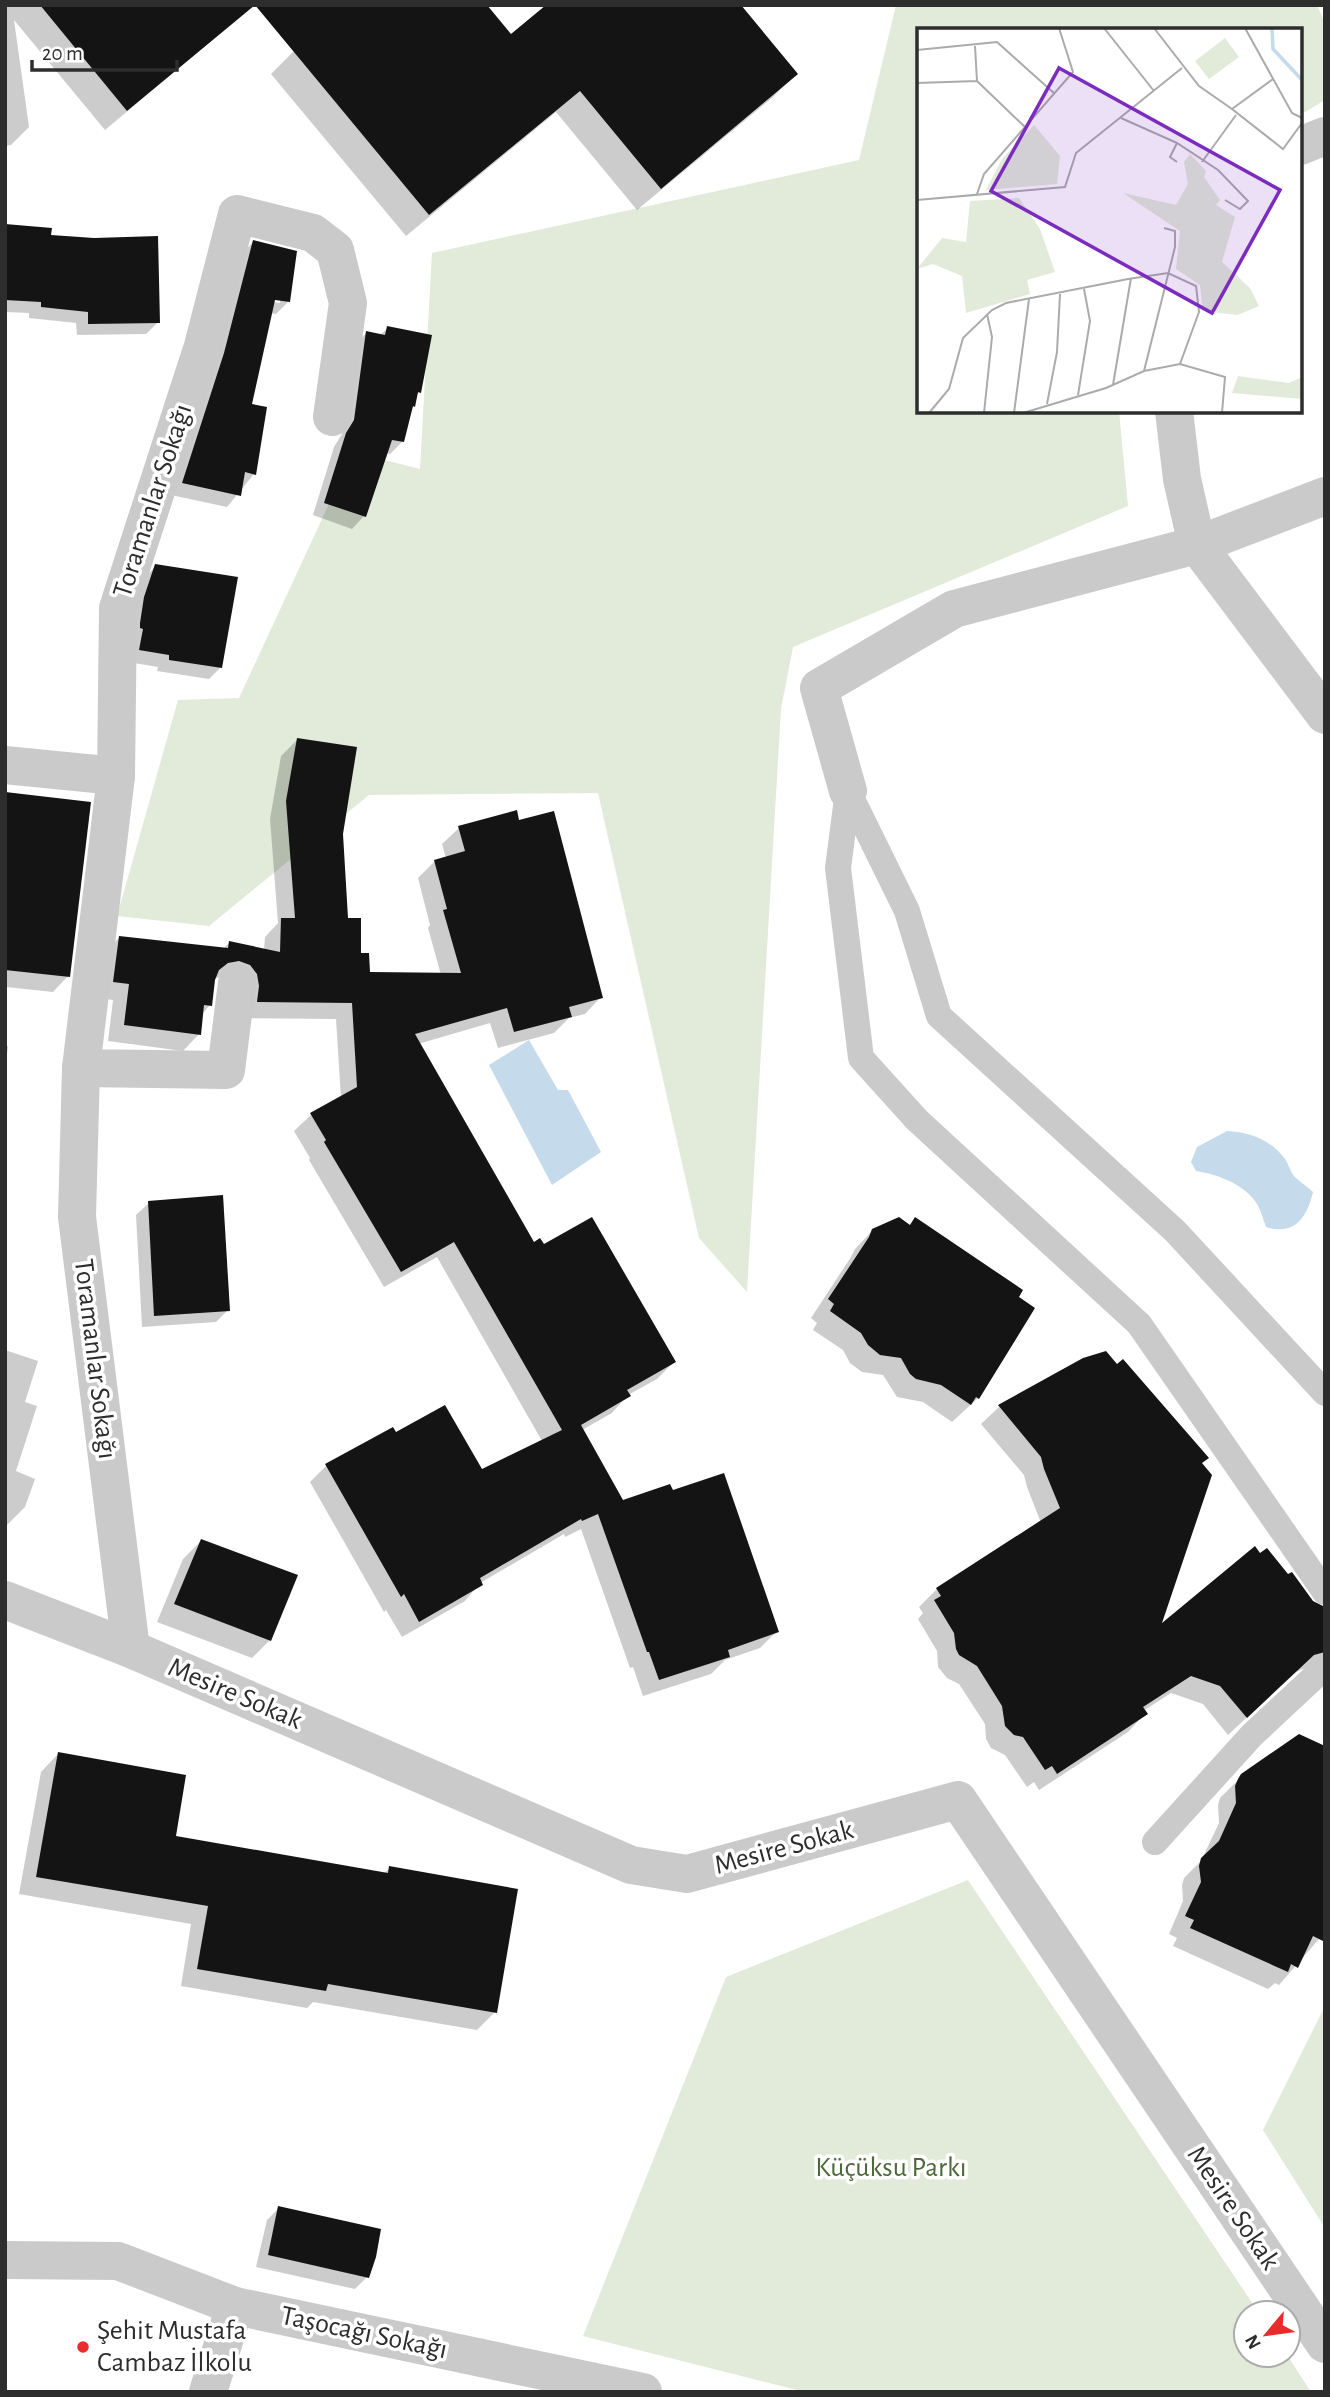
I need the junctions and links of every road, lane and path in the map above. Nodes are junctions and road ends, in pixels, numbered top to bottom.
1 (1325, 136) edge
2 (1302, 145) edge
3 (1174, 413) edge
4 (332, 418) dead end
5 (1325, 496) edge
6 (1197, 545) junction
7 (1325, 715) edge
8 (5, 765) edge
9 (117, 776) junction
10 (848, 790) junction
11 (237, 983) dead end
12 (81, 1068) junction
13 (1325, 1393) edge
14 (1325, 1592) edge
15 (5, 1600) edge
16 (131, 1649) junction
17 (1325, 1667) edge
18 (1154, 1842) dead end
19 (5, 2260) edge
20 (235, 2306) junction
21 (1325, 2344) edge
22 (208, 2392) edge
23 (643, 2392) edge

1 - 2 street
3 - 6 street
4 - 9 street, Toramanlar Sokağı
5 - 6 street
6 - 7 street
6 - 10 street
8 - 9 street
9 - 12 street, Toramanlar Sokağı
10 - 13 lane
10 - 14 lane
11 - 12 street
12 - 16 street, Toramanlar Sokağı
15 - 16 street, Mesire Sokak
16 - 21 street, Mesire Sokak
17 - 18 lane
19 - 20 street, Taşocağı Sokağı
20 - 22 street
20 - 23 street, Taşocağı Sokağı

